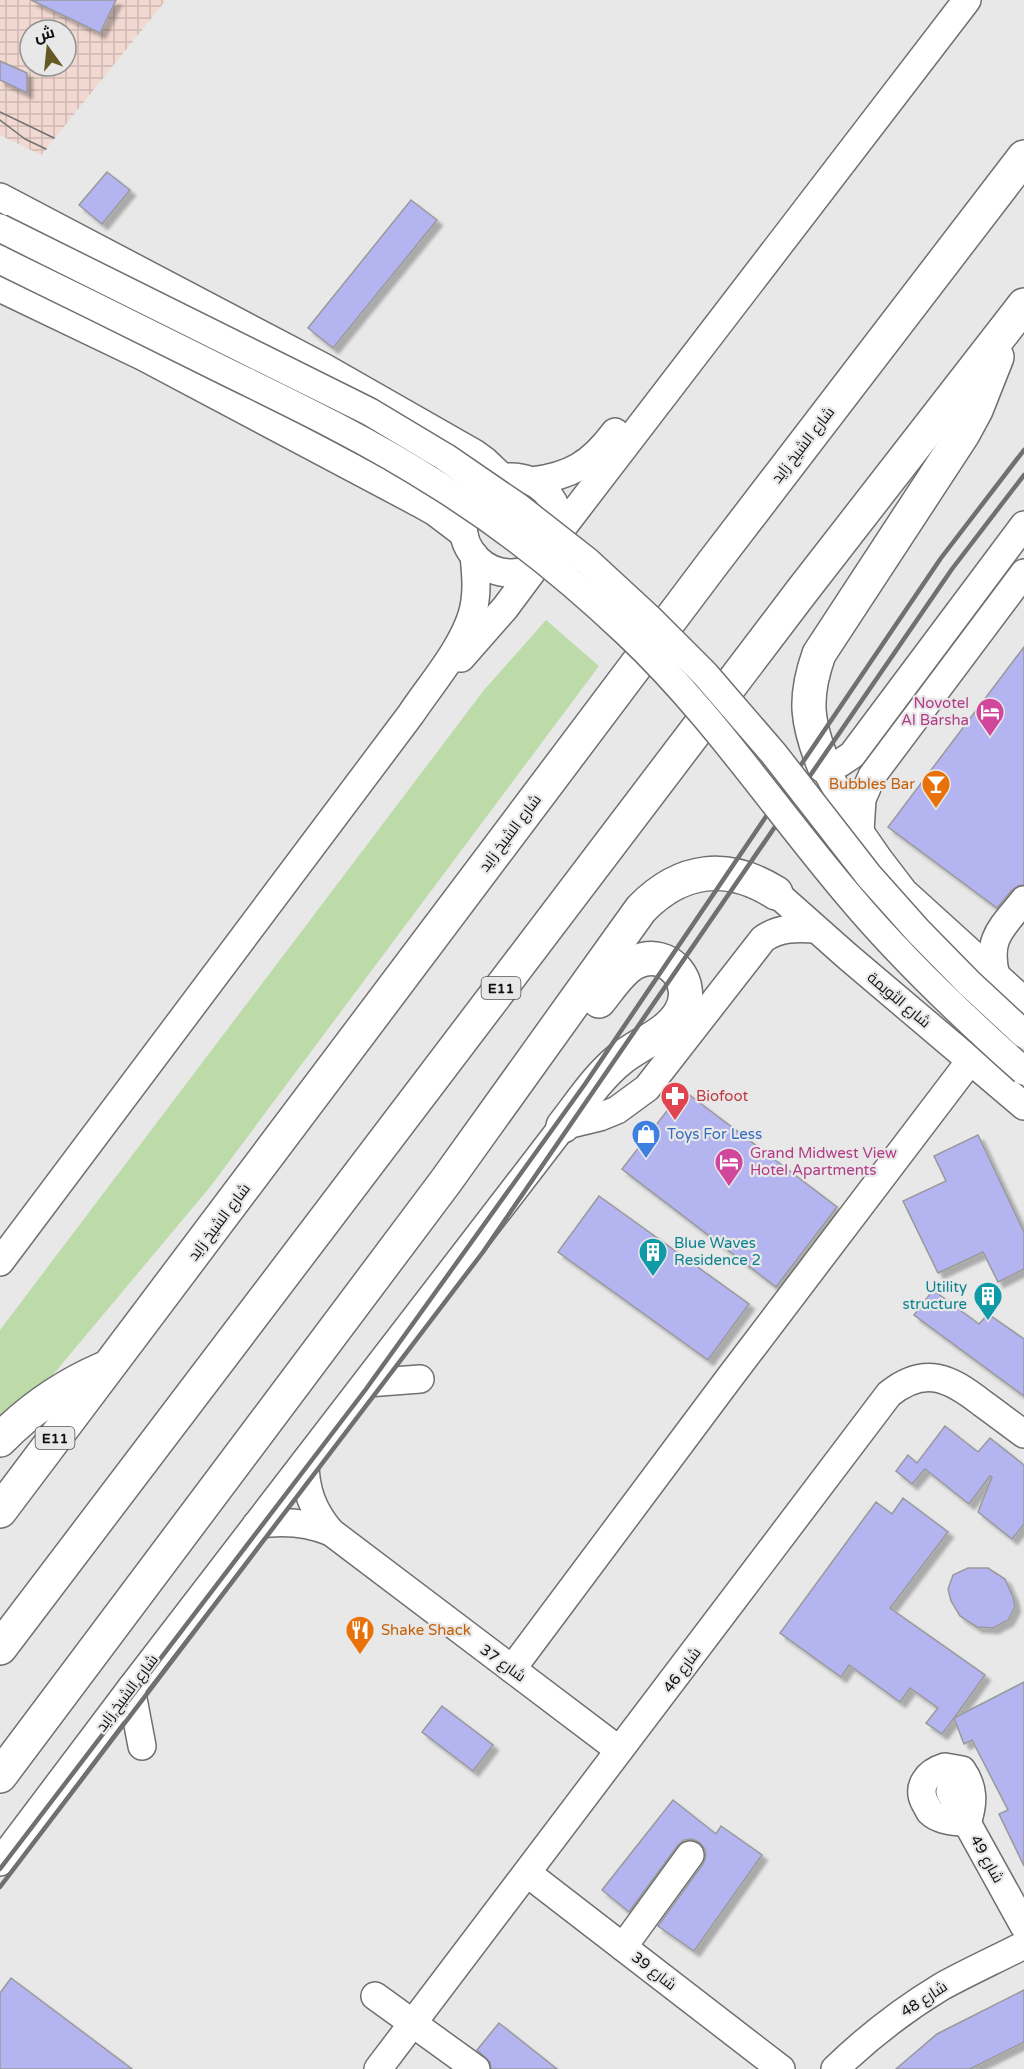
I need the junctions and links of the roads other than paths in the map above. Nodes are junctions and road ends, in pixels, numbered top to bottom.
1 (946, 0) edge
2 (967, 0) edge
3 (1024, 157) edge
4 (0, 197) edge
5 (0, 228) edge
6 (0, 260) edge
7 (0, 288) edge
8 (1024, 305) edge
9 (1004, 330) junction
10 (503, 478) junction
11 (532, 481) junction
12 (1024, 525) edge
13 (559, 532) junction
14 (469, 544) junction
15 (537, 566) junction
16 (1024, 573) edge
17 (411, 714) junction
18 (824, 766) junction
19 (860, 832) junction
20 (776, 893) joint
21 (1024, 900) edge
22 (816, 929) junction
23 (998, 934) junction
24 (960, 943) junction
25 (996, 976) junction
26 (1024, 1001) edge
27 (1024, 1034) edge
28 (970, 1061) junction
29 (1024, 1071) edge
30 (1024, 1106) edge
31 (564, 1126) junction
32 (446, 1181) junction
33 (0, 1262) edge
34 (111, 1366) junction
35 (420, 1379) dead end
36 (367, 1383) junction
37 (1024, 1434) edge
38 (0, 1440) edge
39 (305, 1462) junction
40 (0, 1511) edge
41 (256, 1525) junction
42 (331, 1532) junction
43 (1, 1649) edge
44 (512, 1669) junction
45 (131, 1688) junction
46 (142, 1746) dead end
47 (619, 1750) junction
48 (0, 1776) edge
49 (950, 1792) dead end
50 (690, 1855) dead end
51 (0, 1862) edge
52 (527, 1873) junction
53 (1024, 1926) edge
54 (1024, 1945) edge
55 (623, 1947) junction
56 (375, 1996) dead end
57 (413, 2023) junction
58 (378, 2069) edge
59 (476, 2069) edge
60 (781, 2069) edge
61 (835, 2069) edge

1 - 11 street
2 - 13 street
3 - 34 highway, شارع الشيخ زايد / E11
4 - 10 street
5 - 27 street, bridge
6 - 29 street, bridge
7 - 14 street
8 - 9 highway, E11
9 - 18 highway
9 - 43 highway, E11
10 - 11 street
10 - 14 street
11 - 13 street
12 - 18 street
13 - 15 street
14 - 15 street
14 - 17 street
15 - 17 street
16 - 19 street
17 - 33 street
18 - 19 street
19 - 24 street
20 - 22 street, شارع الثويمة
20 - 32 highway
21 - 23 street
22 - 28 street, شارع الثويمة
22 - 31 street
23 - 24 street
23 - 25 street
24 - 25 street
25 - 26 street
28 - 30 street, شارع الثويمة
28 - 44 street
31 - 32 highway
31 - 36 street, شارع الشيخ زايد
32 - 48 highway
34 - 38 highway
34 - 40 highway, شارع الشيخ زايد / E11
35 - 36 street
36 - 39 street, شارع الشيخ زايد
37 - 47 street, شارع 46
39 - 41 street, شارع الشيخ زايد
39 - 42 street, شارع 37
41 - 42 street, شارع 37
41 - 45 street, شارع الشيخ زايد
42 - 44 street, شارع 37
44 - 47 street, شارع 37
45 - 46 street
45 - 51 street, شارع الشيخ زايد
47 - 52 street, شارع 46
49 - 53 street, شارع 49
50 - 55 street
52 - 55 street, شارع 39
52 - 57 street, شارع 46
54 - 61 street, شارع 48
55 - 60 street, شارع 39
56 - 57 street
57 - 58 street, شارع 46
57 - 59 street

